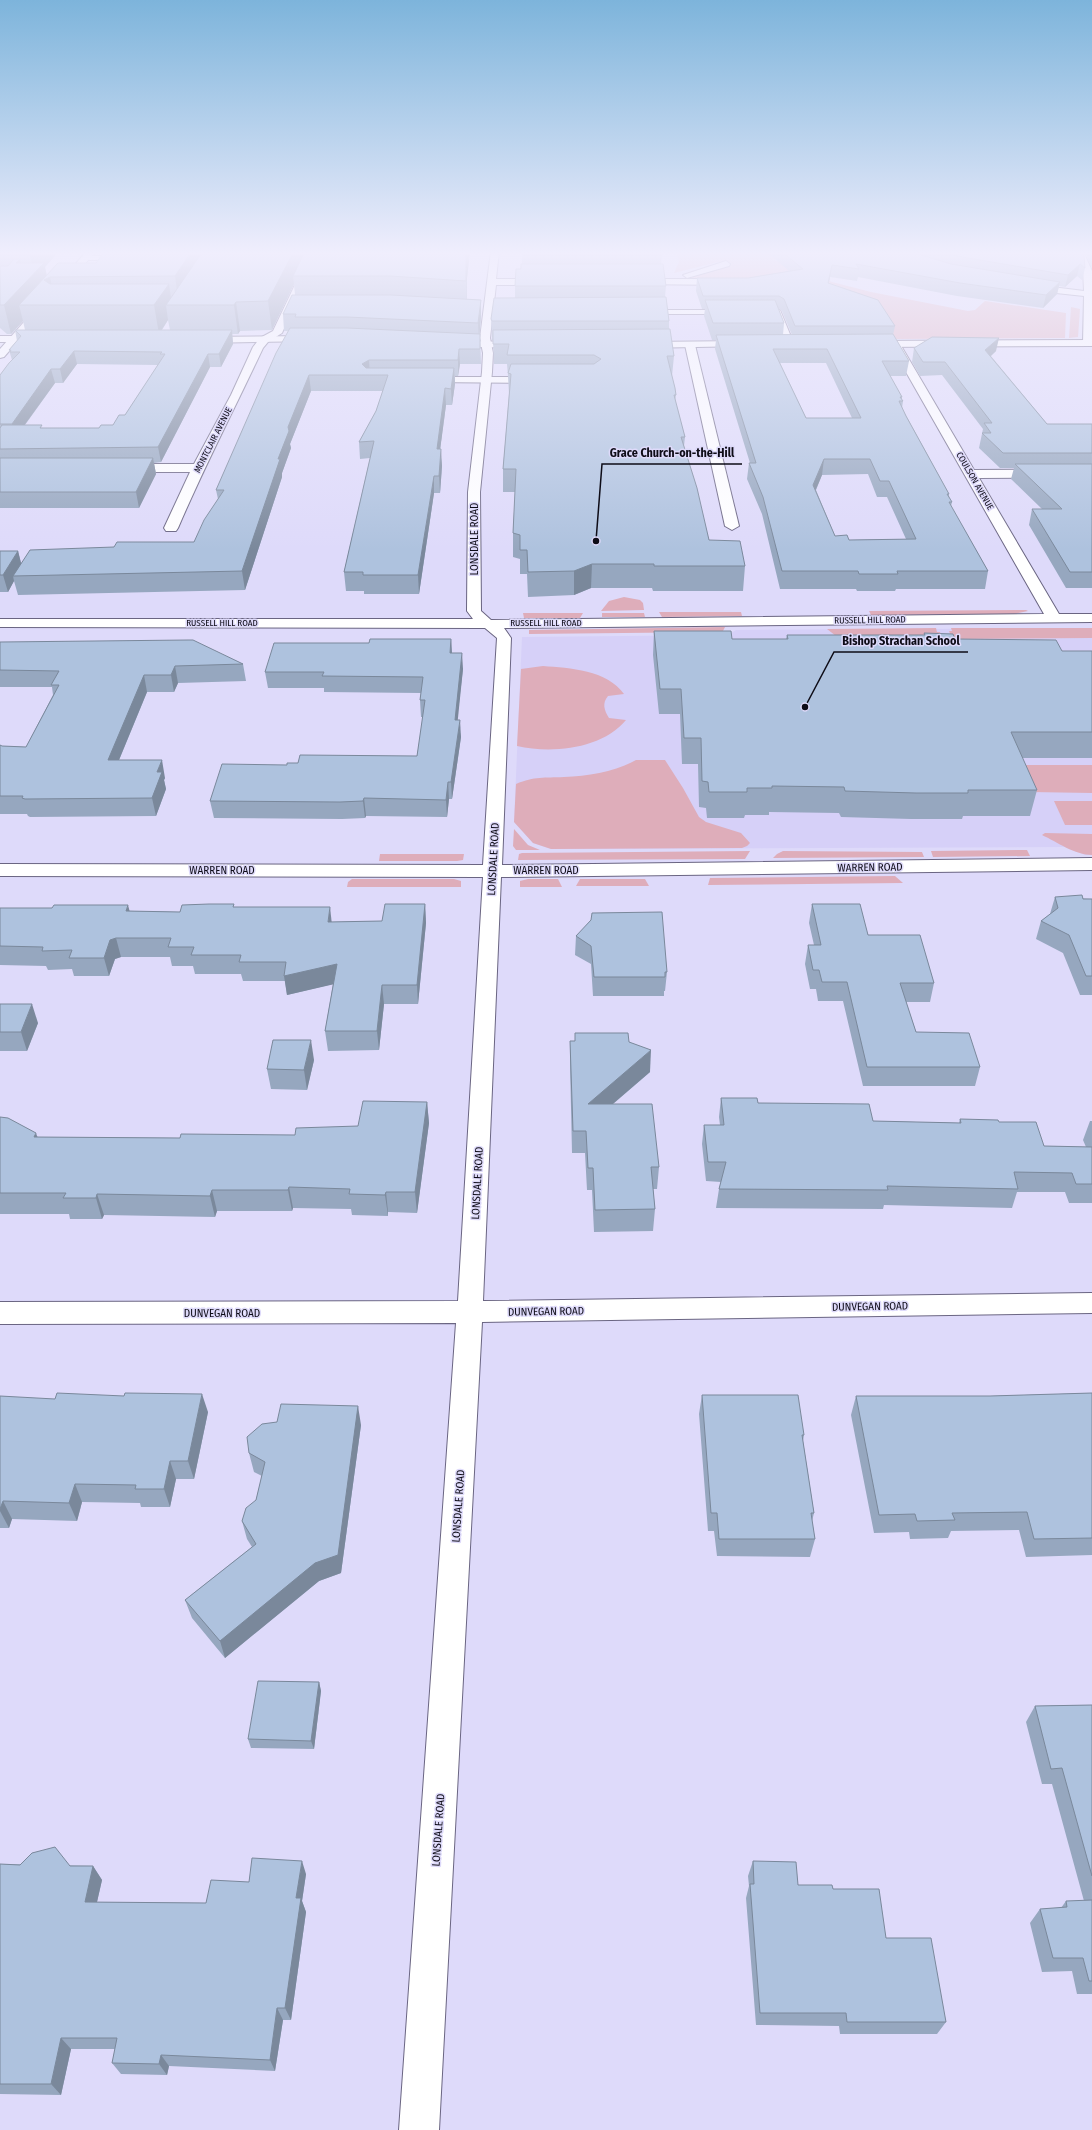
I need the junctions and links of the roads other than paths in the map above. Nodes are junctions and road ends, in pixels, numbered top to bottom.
1 (256, 350) edge
2 (487, 350) edge
3 (691, 350) edge
4 (899, 350) edge
5 (417, 380) edge
6 (486, 380) junction
7 (543, 380) edge
8 (116, 468) edge
9 (198, 468) junction
10 (1092, 473) edge
11 (971, 474) junction
12 (732, 526) dead end
13 (171, 528) dead end
14 (1054, 618) junction
15 (1092, 618) edge
16 (0, 623) edge
17 (486, 623) junction
18 (1092, 864) edge
19 (0, 870) edge
20 (492, 870) junction
21 (1092, 1303) edge
22 (470, 1312) junction
23 (0, 1313) edge
24 (419, 2130) edge

1 - 9 street, MONTCLAIR AVENUE
2 - 6 street, LONSDALE ROAD
3 - 12 street
4 - 11 street, COULSON AVENUE
5 - 6 lane
6 - 7 lane
6 - 17 street, LONSDALE ROAD
8 - 9 street
9 - 13 street, MONTCLAIR AVENUE
10 - 11 street
11 - 14 street, COULSON AVENUE
14 - 15 street, RUSSELL HILL ROAD
14 - 17 street, RUSSELL HILL ROAD
16 - 17 street, RUSSELL HILL ROAD
17 - 20 street, LONSDALE ROAD
18 - 20 street, WARREN ROAD
19 - 20 street, WARREN ROAD
20 - 22 street, LONSDALE ROAD
21 - 22 street, DUNVEGAN ROAD
22 - 23 street, DUNVEGAN ROAD
22 - 24 street, LONSDALE ROAD

